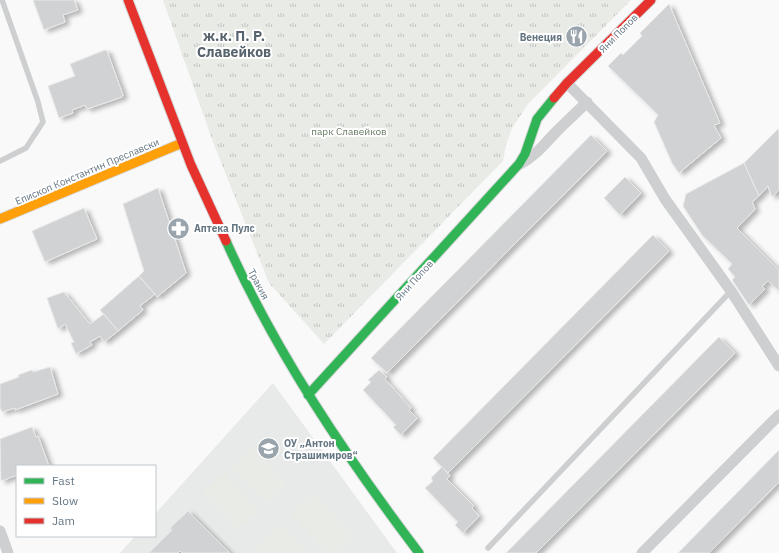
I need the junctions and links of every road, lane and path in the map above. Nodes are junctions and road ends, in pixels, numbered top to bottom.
1 (2, 0) edge
2 (128, 0) edge
3 (651, 0) edge
4 (567, 83) junction
5 (587, 102) junction
6 (182, 143) junction
7 (0, 161) edge
8 (519, 164) junction
9 (0, 219) edge
10 (731, 291) junction
11 (779, 366) edge
12 (308, 395) junction
13 (779, 415) edge
14 (0, 531) edge
15 (488, 548) dead end
16 (8, 553) edge
17 (419, 553) edge
18 (642, 553) edge

1 - 7 lane
2 - 6 street, Тракия
3 - 4 street, Яни Попов
4 - 5 street
4 - 8 street, Яни Попов
5 - 8 street, Яни Попов
5 - 10 street
6 - 9 street, Епископ Константин Преславски
6 - 12 street, Тракия
8 - 12 street, Яни Попов
10 - 11 street
10 - 15 lane
12 - 17 street, Тракия
13 - 18 street
14 - 16 street

